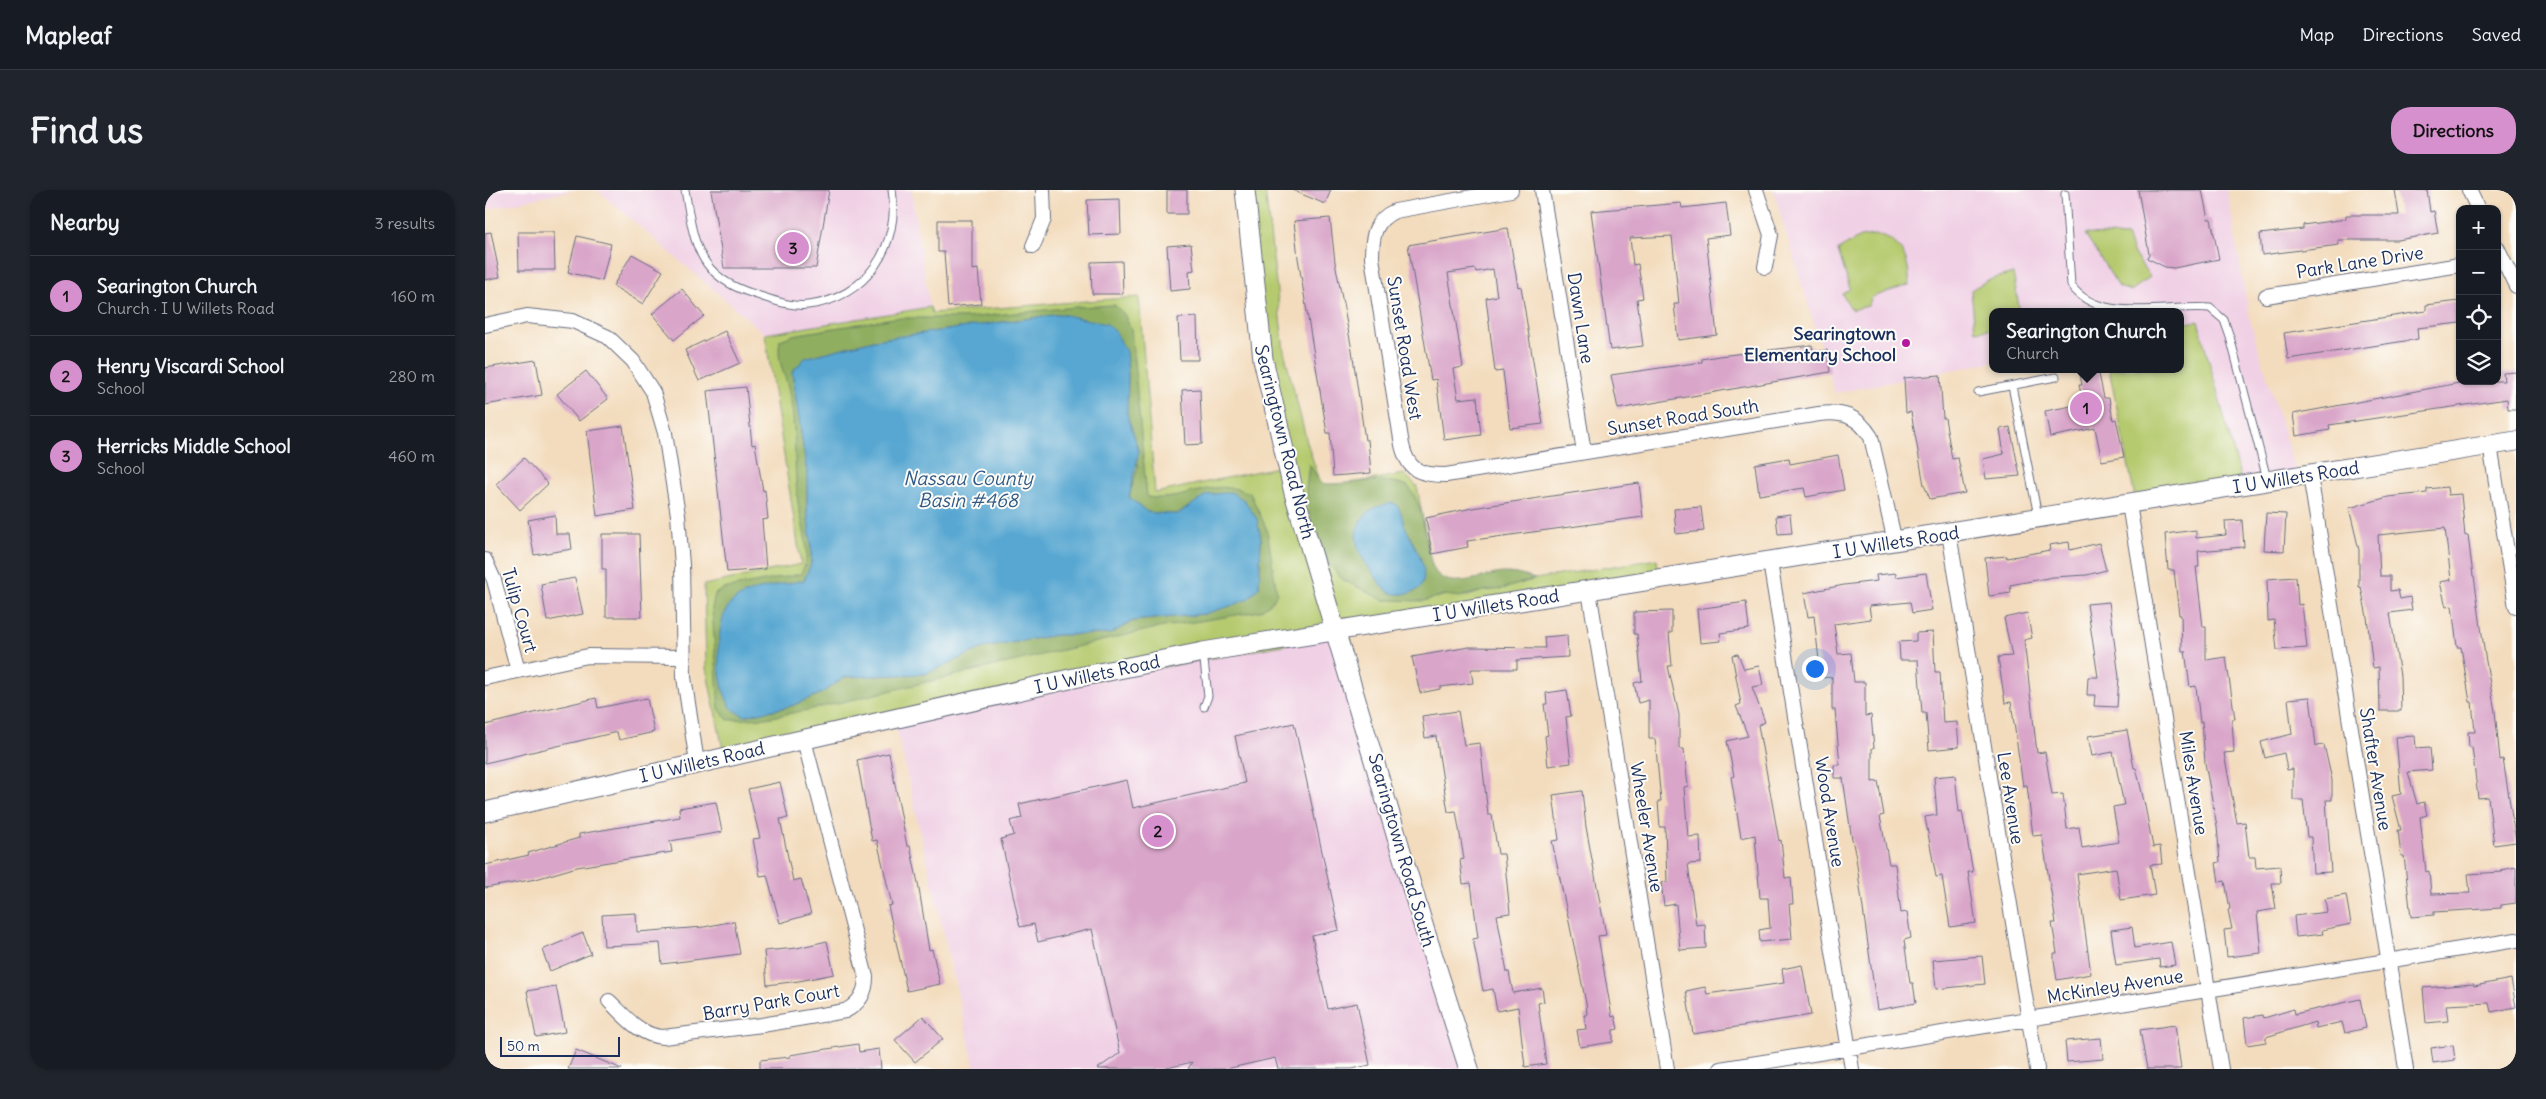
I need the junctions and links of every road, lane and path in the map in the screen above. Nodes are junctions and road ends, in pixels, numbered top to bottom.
1 (685, 190) edge
2 (892, 190) edge
3 (1043, 190) edge
4 (1245, 190) edge
5 (1511, 190) edge
6 (1542, 190) edge
7 (1756, 190) edge
8 (2469, 190) edge
9 (2065, 194) dead end
10 (2476, 205) edge
11 (1033, 246) dead end
12 (2503, 255) edge
13 (2456, 266) edge
14 (1765, 267) dead end
15 (2516, 286) edge
16 (2266, 296) dead end
17 (2121, 308) edge
18 (2184, 309) edge
19 (485, 325) edge
20 (2056, 377) dead end
21 (2012, 386) junction
22 (1979, 392) dead end
23 (2516, 440) edge
24 (1402, 445) joint
25 (2490, 445) junction
26 (1584, 452) junction
27 (2310, 475) junction
28 (2268, 482) junction
29 (2129, 504) junction
30 (2038, 519) junction
31 (1949, 533) junction
32 (1895, 542) junction
33 (485, 560) edge
34 (1770, 562) junction
35 (1589, 591) junction
36 (2516, 607) edge
37 (1336, 631) junction
38 (1203, 652) junction
39 (682, 657) junction
40 (518, 671) junction
41 (485, 678) edge
42 (1204, 708) dead end
43 (804, 740) junction
44 (697, 763) junction
45 (485, 812) edge
46 (2516, 940) edge
47 (2388, 961) junction
48 (2208, 990) junction
49 (609, 1002) dead end
50 (2028, 1019) junction
51 (1849, 1048) junction
52 (1469, 1069) edge
53 (1667, 1069) edge
54 (1720, 1069) edge
55 (1852, 1069) edge
56 (2037, 1069) edge
57 (2221, 1069) edge
58 (2406, 1069) edge

1 - 2 lane
3 - 11 street
4 - 37 main road, Searingtown Road North
5 - 24 street, Sunset Road West
6 - 26 street, Dawn Lane
7 - 14 street
8 - 10 street
9 - 17 lane
12 - 15 street
13 - 16 street, Park Lane Drive
18 - 28 lane
19 - 39 street
20 - 21 lane
21 - 22 lane
21 - 30 lane
23 - 25 main road, I U Willets Road
24 - 26 street, Sunset Road South
25 - 27 main road, I U Willets Road
25 - 36 street
26 - 32 street, Sunset Road South
27 - 28 main road, I U Willets Road
27 - 47 street, Shafter Avenue
28 - 29 main road, I U Willets Road
29 - 30 main road, I U Willets Road
29 - 48 street, Miles Avenue
30 - 31 main road, I U Willets Road
31 - 32 main road, I U Willets Road
31 - 50 street, Lee Avenue
32 - 34 main road, I U Willets Road
33 - 40 street, Tulip Court
34 - 35 main road, I U Willets Road
34 - 51 street, Wood Avenue
35 - 37 main road, I U Willets Road
35 - 53 street, Wheeler Avenue
37 - 38 main road, I U Willets Road
37 - 52 main road, Searingtown Road South
38 - 42 lane
38 - 43 main road, I U Willets Road
39 - 40 street
39 - 44 street
40 - 41 street
43 - 44 main road, I U Willets Road
43 - 49 street, Barry Park Court
44 - 45 main road, I U Willets Road
46 - 47 street, McKinley Avenue
47 - 48 street, McKinley Avenue
47 - 58 street, Shafter Avenue
48 - 50 street, McKinley Avenue
48 - 57 street, Miles Avenue
50 - 51 street, McKinley Avenue
50 - 56 street, Lee Avenue
51 - 54 street, McKinley Avenue
51 - 55 street, Wood Avenue

